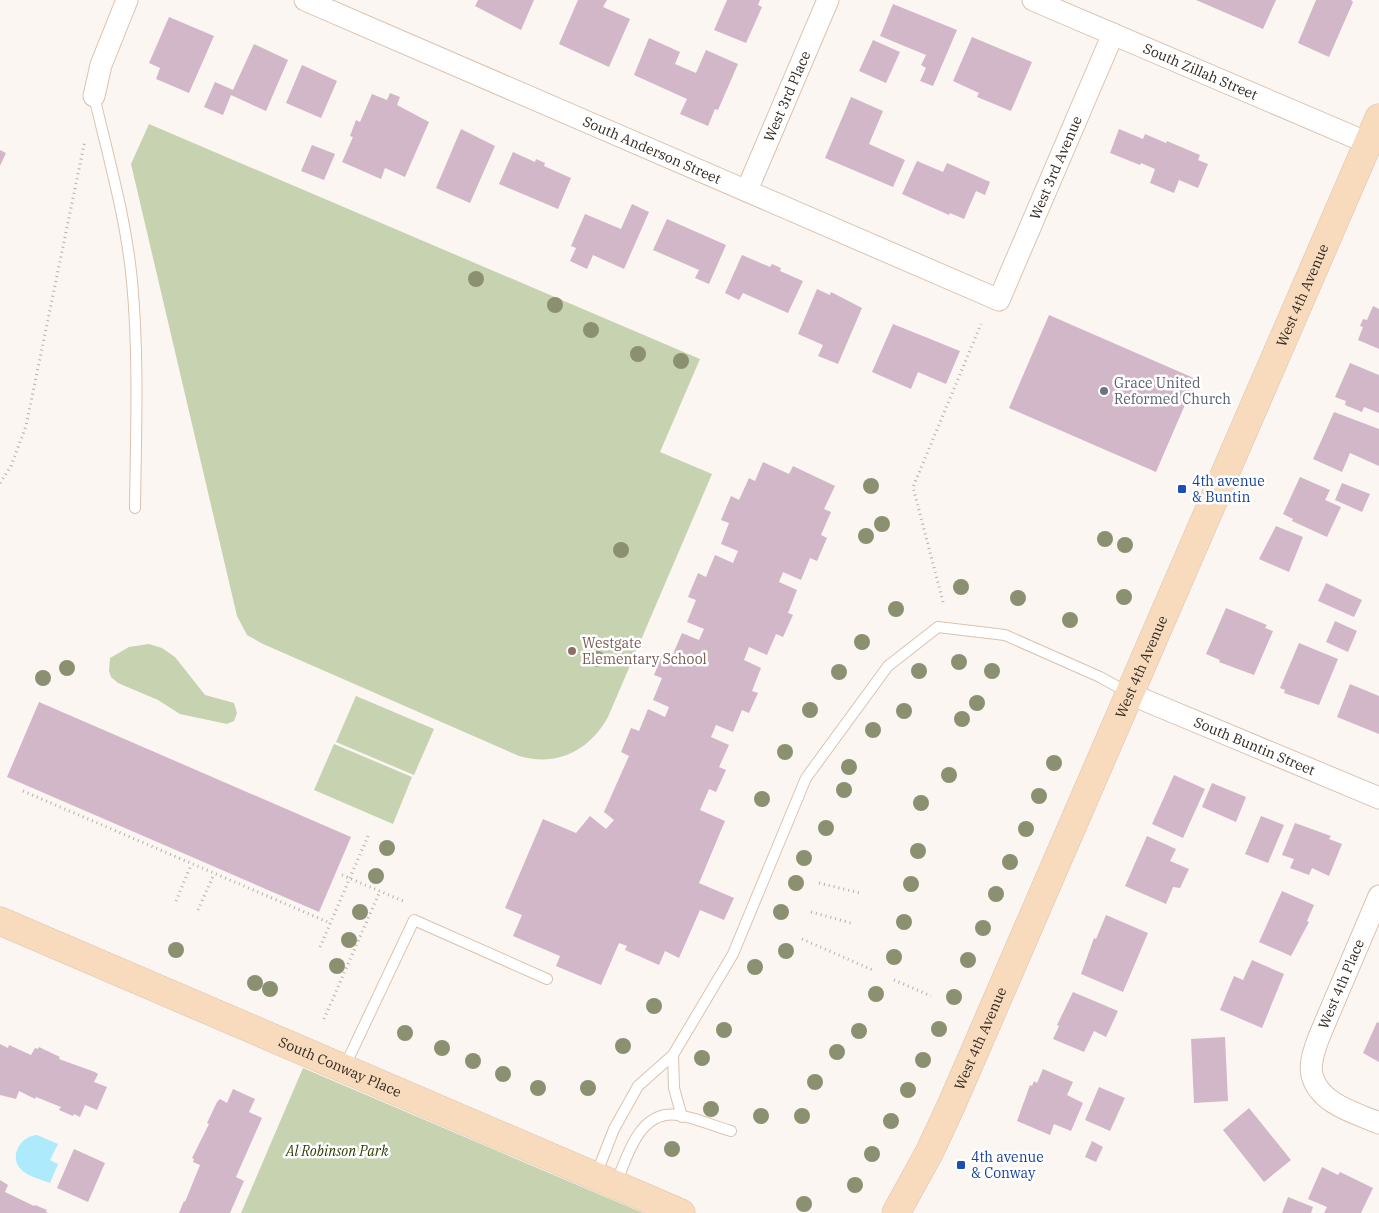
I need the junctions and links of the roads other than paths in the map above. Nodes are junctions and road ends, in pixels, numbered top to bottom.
1 (127, 0) edge
2 (305, 0) edge
3 (828, 0) edge
4 (1033, 0) edge
5 (1113, 34) junction
6 (94, 96) joint
7 (1379, 118) edge
8 (1368, 143) junction
9 (747, 190) junction
10 (999, 300) joint
11 (136, 508) dead end
12 (1130, 694) junction
13 (1379, 798) edge
14 (1379, 896) edge
15 (0, 921) edge
16 (547, 979) dead end
17 (673, 1055) junction
18 (344, 1068) junction
19 (682, 1116) junction
20 (1379, 1123) edge
21 (731, 1131) dead end
22 (605, 1181) junction
23 (681, 1213) edge
24 (896, 1213) edge

1 - 6 street
2 - 9 street, South Anderson Street
3 - 9 street, West 3rd Place
4 - 5 street, South Zillah Street
5 - 8 street, South Zillah Street
5 - 10 street, West 3rd Avenue
6 - 11 lane
7 - 8 street, West 4th Avenue
8 - 12 street, West 4th Avenue
9 - 10 street, South Anderson Street
12 - 13 street, South Buntin Street
12 - 17 lane
12 - 24 street, West 4th Avenue
14 - 20 street, West 4th Place
15 - 18 street, South Conway Place
16 - 18 lane
17 - 19 lane
17 - 22 lane
18 - 22 street, South Conway Place
19 - 21 lane
19 - 22 lane
22 - 23 street, South Conway Place

